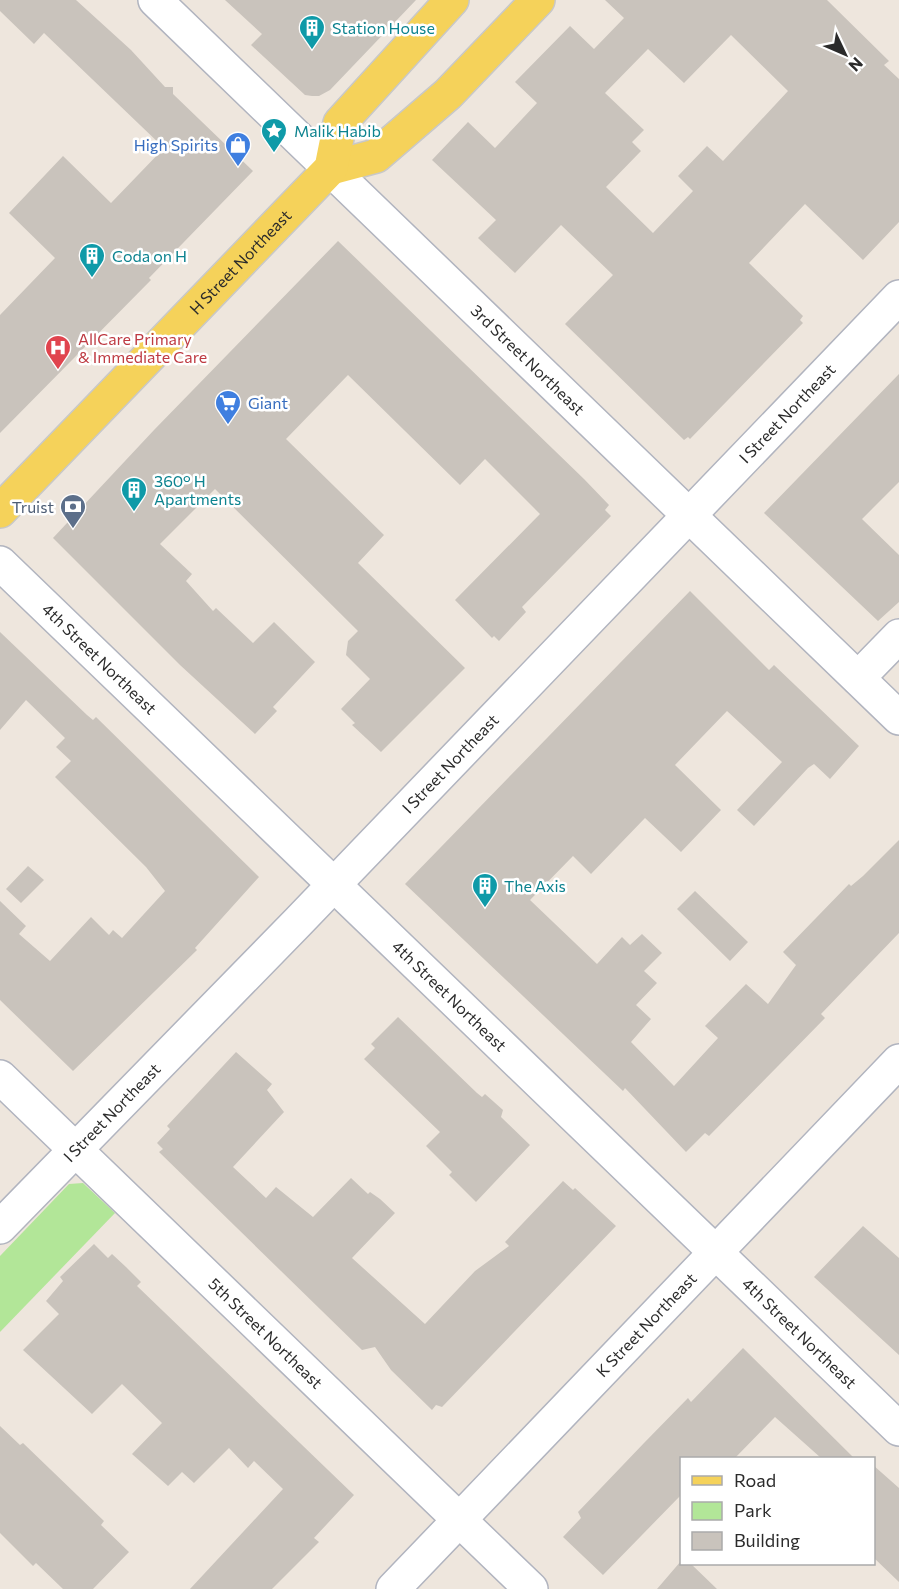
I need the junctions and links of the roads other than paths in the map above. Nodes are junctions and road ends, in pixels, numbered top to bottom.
1 (155, 0) edge
2 (452, 0) edge
3 (538, 0) edge
4 (331, 168) junction
5 (899, 297) edge
6 (0, 511) edge
7 (689, 516) junction
8 (0, 563) edge
9 (899, 636) edge
10 (858, 678) junction
11 (899, 718) edge
12 (333, 885) junction
13 (899, 1061) edge
14 (0, 1077) edge
15 (75, 1149) junction
16 (0, 1227) edge
17 (715, 1252) junction
18 (899, 1429) edge
19 (460, 1520) junction
20 (393, 1589) edge
21 (531, 1589) edge

1 - 4 street, 3rd Street Northeast
2 - 4 main road
3 - 4 main road
4 - 6 main road, H Street Northeast
4 - 7 street, 3rd Street Northeast
5 - 7 street, I Street Northeast
7 - 10 street, 3rd Street Northeast
7 - 12 street, I Street Northeast
8 - 12 street, 4th Street Northeast
9 - 10 street
10 - 11 street, 3rd Street Northeast
12 - 15 street, I Street Northeast
12 - 17 street, 4th Street Northeast
13 - 17 street, K Street Northeast
14 - 15 street, 5th Street Northeast
15 - 16 street, I Street Northeast
15 - 19 street, 5th Street Northeast
17 - 18 street, 4th Street Northeast
17 - 19 street, K Street Northeast
19 - 20 street, K Street Northeast
19 - 21 street, 5th Street Northeast

